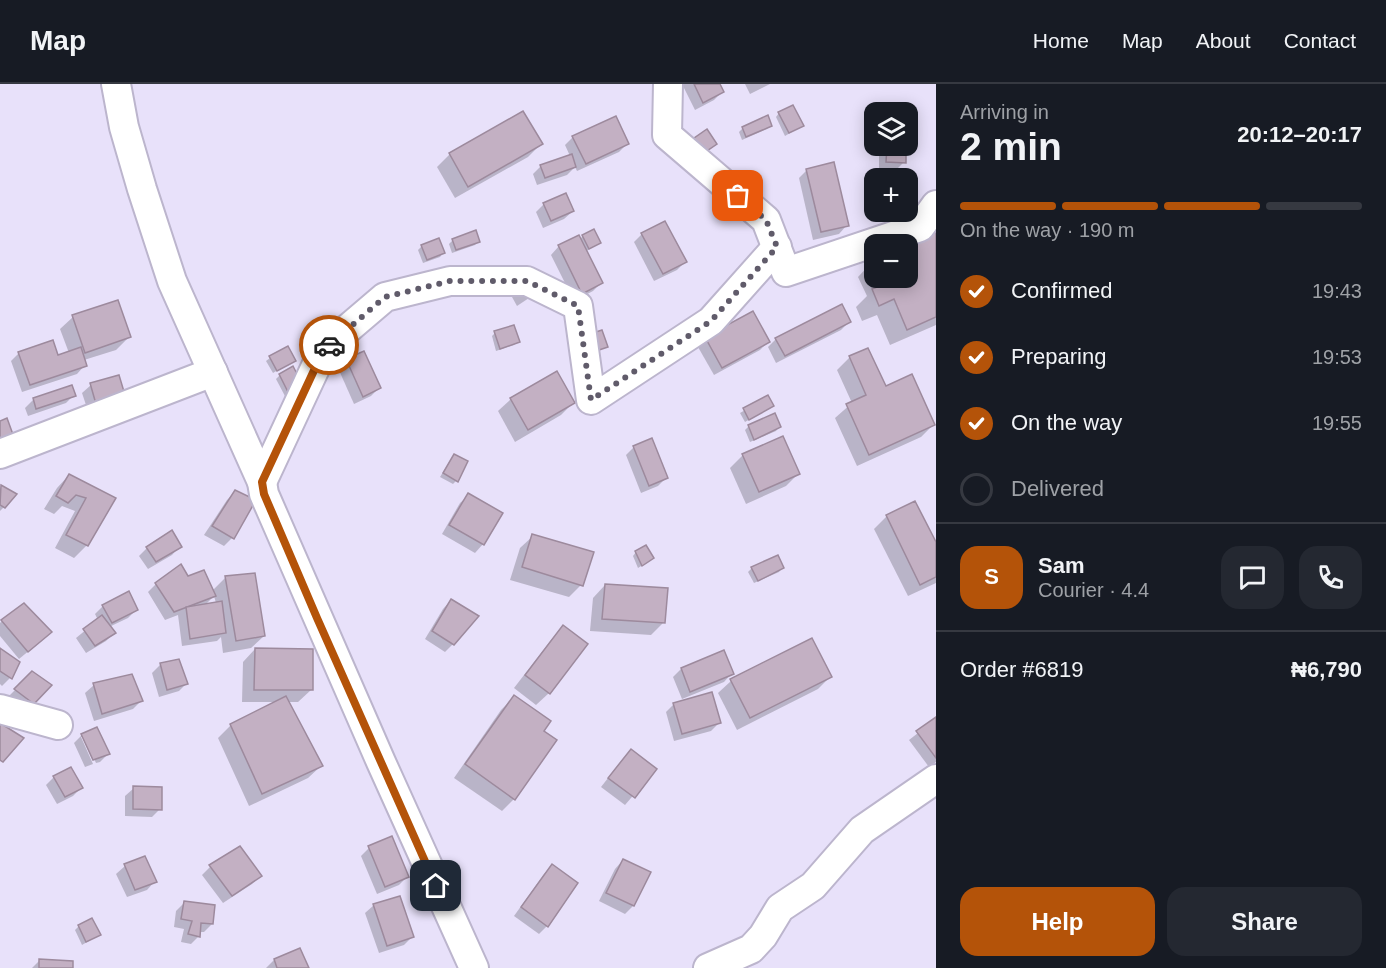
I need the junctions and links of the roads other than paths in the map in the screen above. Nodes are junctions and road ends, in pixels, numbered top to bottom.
1 (116, 84) edge
2 (668, 84) edge
3 (936, 204) edge
4 (777, 247) junction
5 (213, 372) junction
6 (0, 454) edge
7 (262, 482) junction
8 (0, 709) edge
9 (58, 725) dead end
10 (936, 779) edge
11 (474, 968) edge
12 (708, 968) edge

1 - 5 street
2 - 4 street
3 - 4 street
4 - 7 street
5 - 6 street
5 - 7 street
7 - 11 street
8 - 9 street
10 - 12 street

